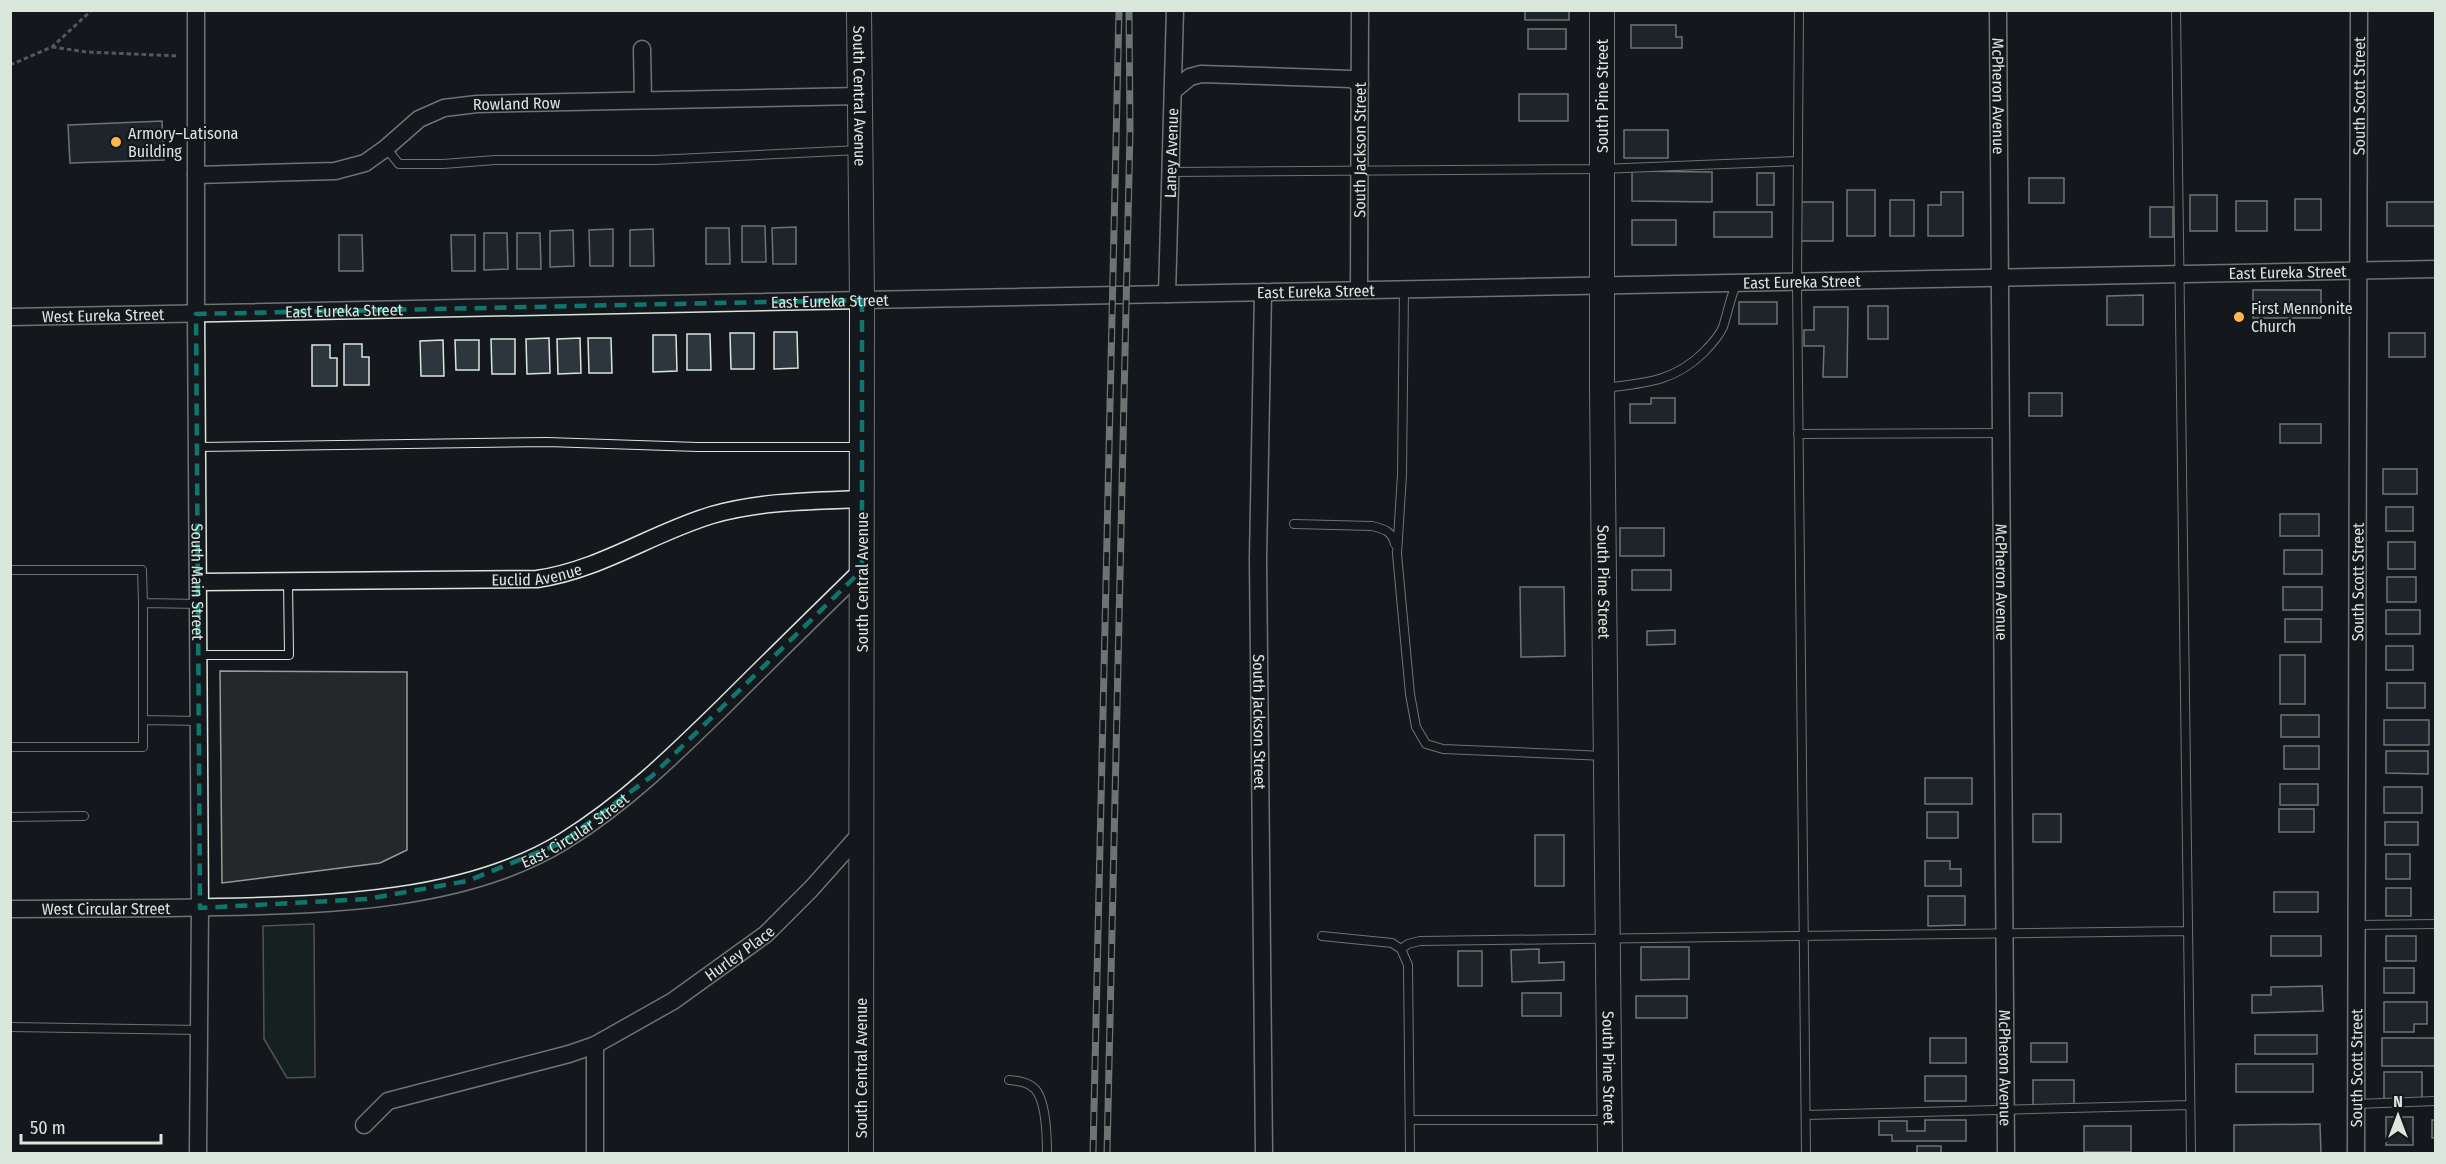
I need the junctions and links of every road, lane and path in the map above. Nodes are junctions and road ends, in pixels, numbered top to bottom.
1 (92, 10) edge
2 (196, 10) edge
3 (859, 10) edge
4 (1175, 10) edge
5 (1360, 10) edge
6 (1602, 10) edge
7 (1799, 10) edge
8 (1998, 10) edge
9 (2176, 10) edge
10 (2359, 10) edge
11 (52, 47) junction
12 (642, 49) dead end
13 (196, 56) junction
14 (10, 65) edge
15 (1360, 84) junction
16 (1173, 91) junction
17 (859, 96) junction
18 (643, 100) junction
19 (386, 148) junction
20 (859, 150) junction
21 (1798, 161) junction
22 (1601, 169) junction
23 (1360, 171) junction
24 (1170, 172) junction
25 (196, 175) junction
26 (2436, 269) edge
27 (2358, 270) junction
28 (2180, 274) junction
29 (2000, 278) junction
30 (1797, 282) junction
31 (1737, 283) junction
32 (1602, 286) junction
33 (1359, 290) junction
34 (1404, 290) junction
35 (1263, 292) junction
36 (1167, 294) junction
37 (862, 300) junction
38 (196, 314) junction
39 (10, 317) edge
40 (1602, 388) junction
41 (2001, 433) junction
42 (1798, 434) junction
43 (197, 447) junction
44 (862, 447) junction
45 (862, 499) junction
46 (1294, 524) dead end
47 (1397, 554) junction
48 (10, 570) edge
49 (862, 570) junction
50 (288, 581) junction
51 (199, 582) junction
52 (143, 603) junction
53 (199, 604) junction
54 (200, 655) junction
55 (143, 720) junction
56 (200, 721) junction
57 (10, 747) edge
58 (1606, 756) junction
59 (84, 816) dead end
60 (10, 817) edge
61 (861, 833) junction
62 (200, 908) junction
63 (10, 909) edge
64 (2436, 924) edge
65 (2356, 925) junction
66 (2188, 931) junction
67 (2005, 934) junction
68 (1322, 936) dead end
69 (1804, 937) junction
70 (1608, 940) junction
71 (1401, 949) junction
72 (10, 1028) edge
73 (199, 1030) junction
74 (595, 1045) junction
75 (1009, 1080) dead end
76 (2436, 1101) edge
77 (2356, 1104) junction
78 (2190, 1105) junction
79 (2006, 1110) junction
80 (1806, 1115) junction
81 (1410, 1120) junction
82 (1610, 1120) junction
83 (364, 1125) dead end
84 (198, 1154) edge
85 (595, 1154) edge
86 (861, 1154) edge
87 (1047, 1154) edge
88 (1264, 1154) edge
89 (1410, 1154) edge
90 (1610, 1154) edge
91 (1806, 1154) edge
92 (2006, 1154) edge
93 (2190, 1154) edge
94 (2356, 1154) edge

1 - 11 path
2 - 13 street, South Main Street
3 - 17 street, South Central Avenue
4 - 16 street, Laney Avenue
5 - 15 street, South Jackson Street
6 - 22 street, South Pine Street
7 - 21 lane
8 - 29 street, McPheron Avenue
9 - 28 lane
10 - 27 street, South Scott Street
11 - 13 path
11 - 14 path
12 - 18 street
13 - 25 street, South Main Street
15 - 16 street
15 - 23 street, South Jackson Street
16 - 24 street, Laney Avenue
17 - 18 street, Rowland Row
17 - 20 street, South Central Avenue
18 - 19 street, Rowland Row
19 - 20 lane
19 - 25 street, Rowland Row
20 - 37 street, South Central Avenue
21 - 22 lane
21 - 30 lane
22 - 23 lane
22 - 32 street, South Pine Street
23 - 24 lane
23 - 33 street, South Jackson Street
24 - 36 street, Laney Avenue
25 - 38 street, South Main Street
26 - 27 street, East Eureka Street
27 - 28 street, East Eureka Street
27 - 65 street, South Scott Street
28 - 29 street, East Eureka Street
28 - 66 lane
29 - 30 street, East Eureka Street
29 - 41 street, McPheron Avenue
30 - 31 street, East Eureka Street
30 - 42 lane
31 - 32 street, East Eureka Street
31 - 40 lane
32 - 34 street, East Eureka Street
32 - 40 street, South Pine Street
33 - 34 street, East Eureka Street
33 - 35 street, East Eureka Street
34 - 47 lane
35 - 36 street, East Eureka Street
35 - 88 street, South Jackson Street
36 - 37 street, East Eureka Street
37 - 38 street, East Eureka Street
37 - 44 street, South Central Avenue
38 - 39 street, West Eureka Street
38 - 43 street, South Main Street
40 - 58 street, South Pine Street
41 - 42 lane
41 - 67 street, McPheron Avenue
42 - 69 lane
43 - 44 lane
43 - 51 street, South Main Street
44 - 45 street, South Central Avenue
45 - 49 street, South Central Avenue
45 - 50 street, Euclid Avenue
46 - 47 lane
47 - 58 lane
48 - 52 lane
49 - 61 street, South Central Avenue
49 - 62 street, East Circular Street
50 - 51 street, Euclid Avenue
50 - 54 lane
51 - 53 street, South Main Street
52 - 53 lane
52 - 55 lane
53 - 54 street, South Main Street
54 - 56 street, South Main Street
55 - 56 lane
55 - 57 lane
56 - 62 street, South Main Street
58 - 70 street, South Pine Street
59 - 60 lane
61 - 74 street, Hurley Place
61 - 86 street, South Central Avenue
62 - 63 street, West Circular Street
62 - 73 street, South Main Street
64 - 65 lane
65 - 77 street, South Scott Street
66 - 67 lane
66 - 78 lane
67 - 69 lane
67 - 79 street, McPheron Avenue
68 - 71 lane
69 - 70 lane
69 - 80 lane
70 - 71 lane
70 - 82 street, South Pine Street
71 - 81 lane
72 - 73 lane
73 - 84 street, South Main Street
74 - 83 street, Hurley Place
74 - 85 street
75 - 87 lane
76 - 77 lane
77 - 94 street, South Scott Street
78 - 79 lane
78 - 93 lane
79 - 80 lane
79 - 92 street, McPheron Avenue
80 - 91 lane
81 - 82 lane
81 - 89 lane
82 - 90 street, South Pine Street

